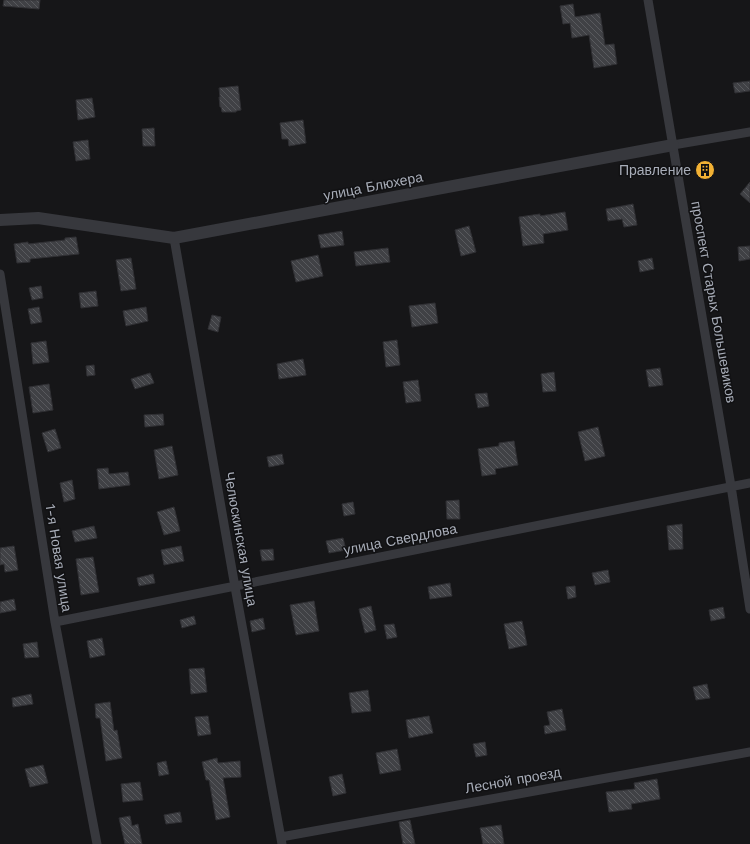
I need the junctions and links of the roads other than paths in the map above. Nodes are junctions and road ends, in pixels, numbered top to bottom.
1 (648, 0) edge
2 (750, 132) edge
3 (673, 145) junction
4 (0, 220) edge
5 (174, 238) junction
6 (0, 274) edge
7 (750, 483) edge
8 (731, 486) junction
9 (235, 587) junction
10 (750, 610) edge
11 (55, 622) junction
12 (750, 752) edge
13 (282, 840) edge
14 (97, 844) edge

1 - 3 street, проспект Старых Большевиков
2 - 3 street, улица Блюхера
3 - 5 street, улица Блюхера
3 - 8 street, проспект Старых Большевиков
4 - 5 street, улица Блюхера
5 - 9 street, Челюскинская улица
6 - 11 street, 1-я Новая улица
7 - 8 street, улица Свердлова
8 - 9 street, улица Свердлова
8 - 10 street, проспект Старых Большевиков
9 - 11 street, улица Свердлова
9 - 13 street, Челюскинская улица
11 - 14 street, 1-я Новая улица
12 - 13 street, Лесной проезд

